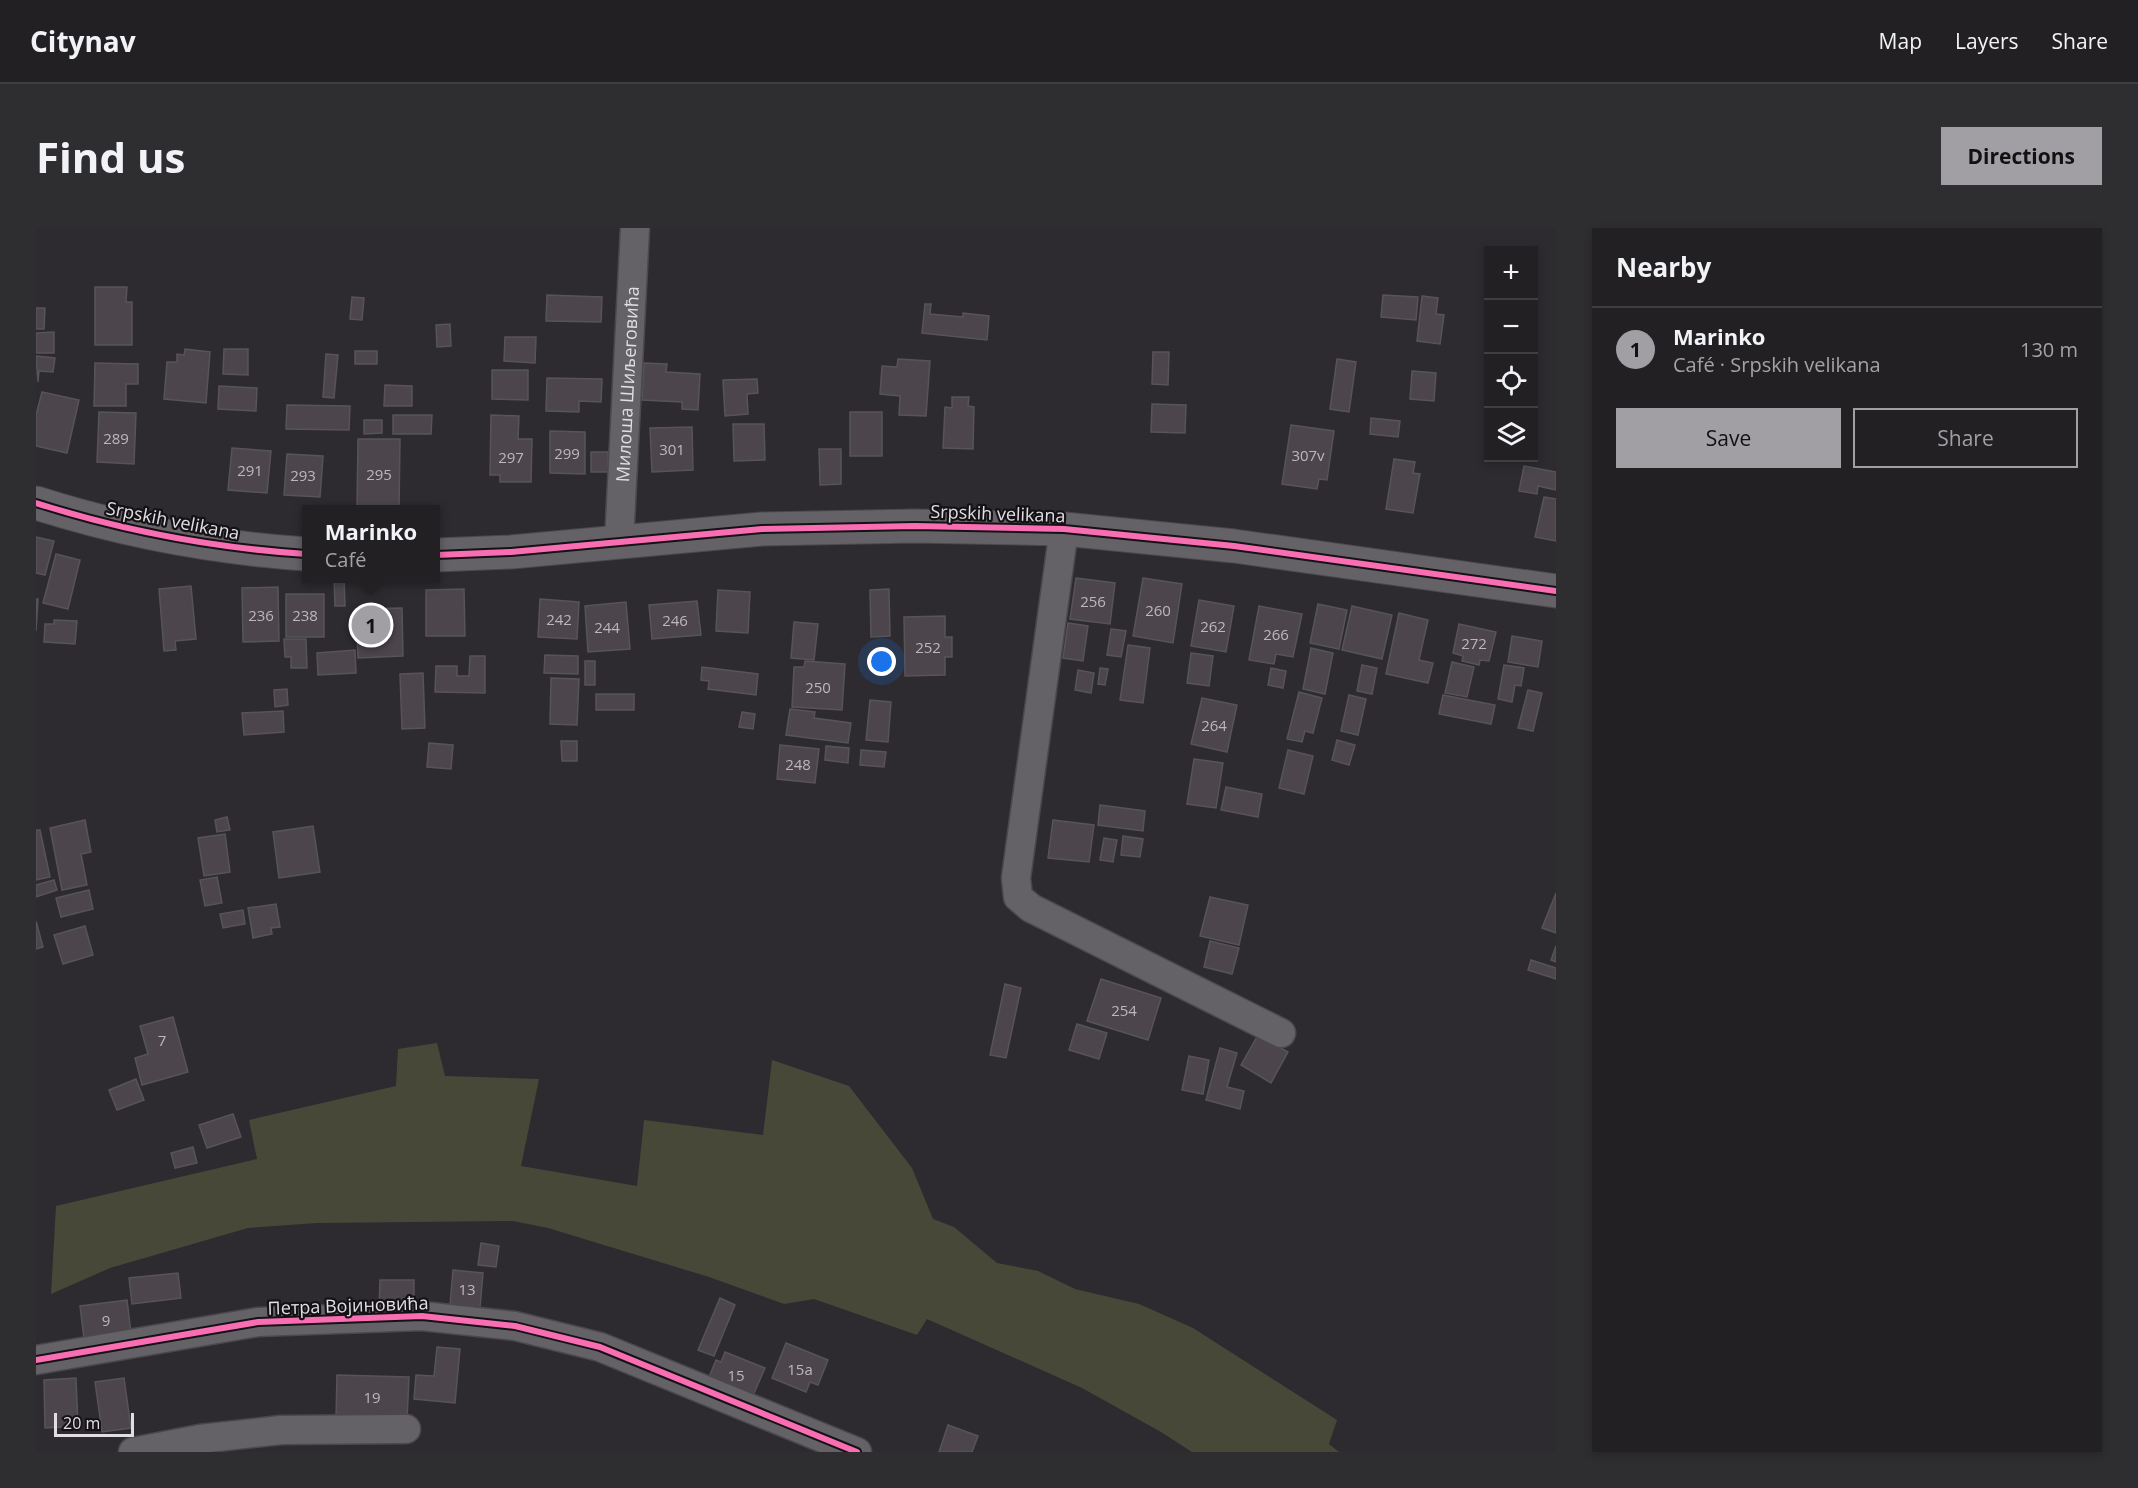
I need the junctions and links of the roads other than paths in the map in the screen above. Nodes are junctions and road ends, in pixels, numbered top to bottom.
1 (635, 228) edge
2 (36, 503) edge
3 (1064, 529) junction
4 (619, 542) junction
5 (302, 554) edge
6 (440, 555) edge
7 (1556, 591) edge
8 (1281, 1033) dead end
9 (36, 1360) edge
10 (406, 1429) dead end
11 (133, 1452) edge
12 (857, 1452) edge

1 - 4 street, Милоша Шиљеговића
2 - 5 main road, Srpskih velikana
3 - 4 main road, Srpskih velikana
3 - 7 main road, Srpskih velikana
3 - 8 street
4 - 6 main road, Srpskih velikana
9 - 12 street, Петра Војиновића
10 - 11 street

